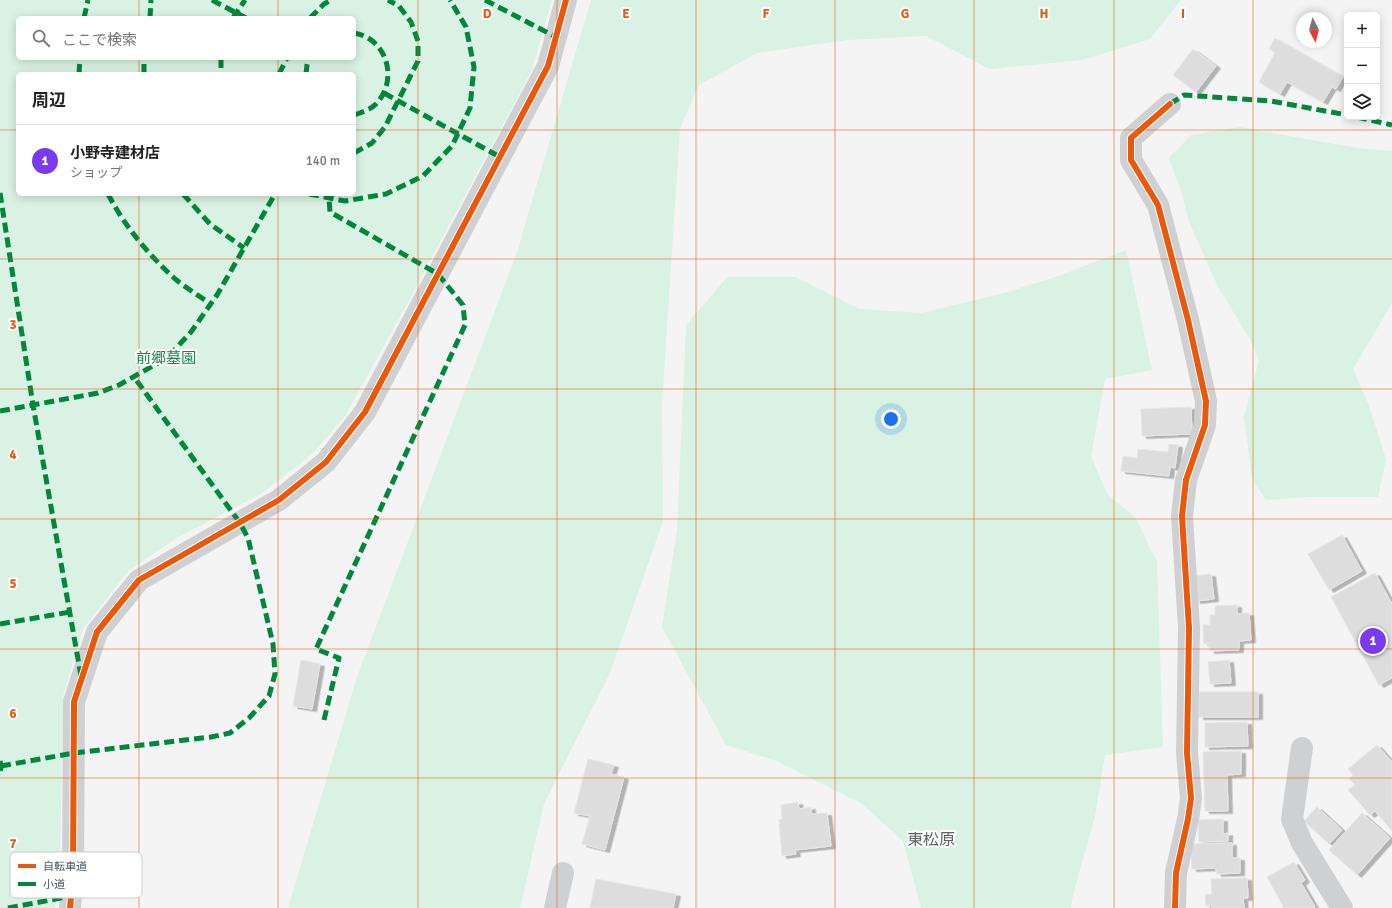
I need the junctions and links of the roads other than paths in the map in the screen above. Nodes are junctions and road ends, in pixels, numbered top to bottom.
1 (566, 0) edge
2 (1170, 104) dead end
3 (1302, 748) dead end
4 (73, 852) edge
5 (563, 873) dead end
6 (71, 898) edge
7 (70, 908) edge
8 (555, 908) edge
9 (1175, 908) edge
10 (1342, 908) edge

1 - 4 street
2 - 9 street
3 - 10 street
5 - 8 street
6 - 7 street

